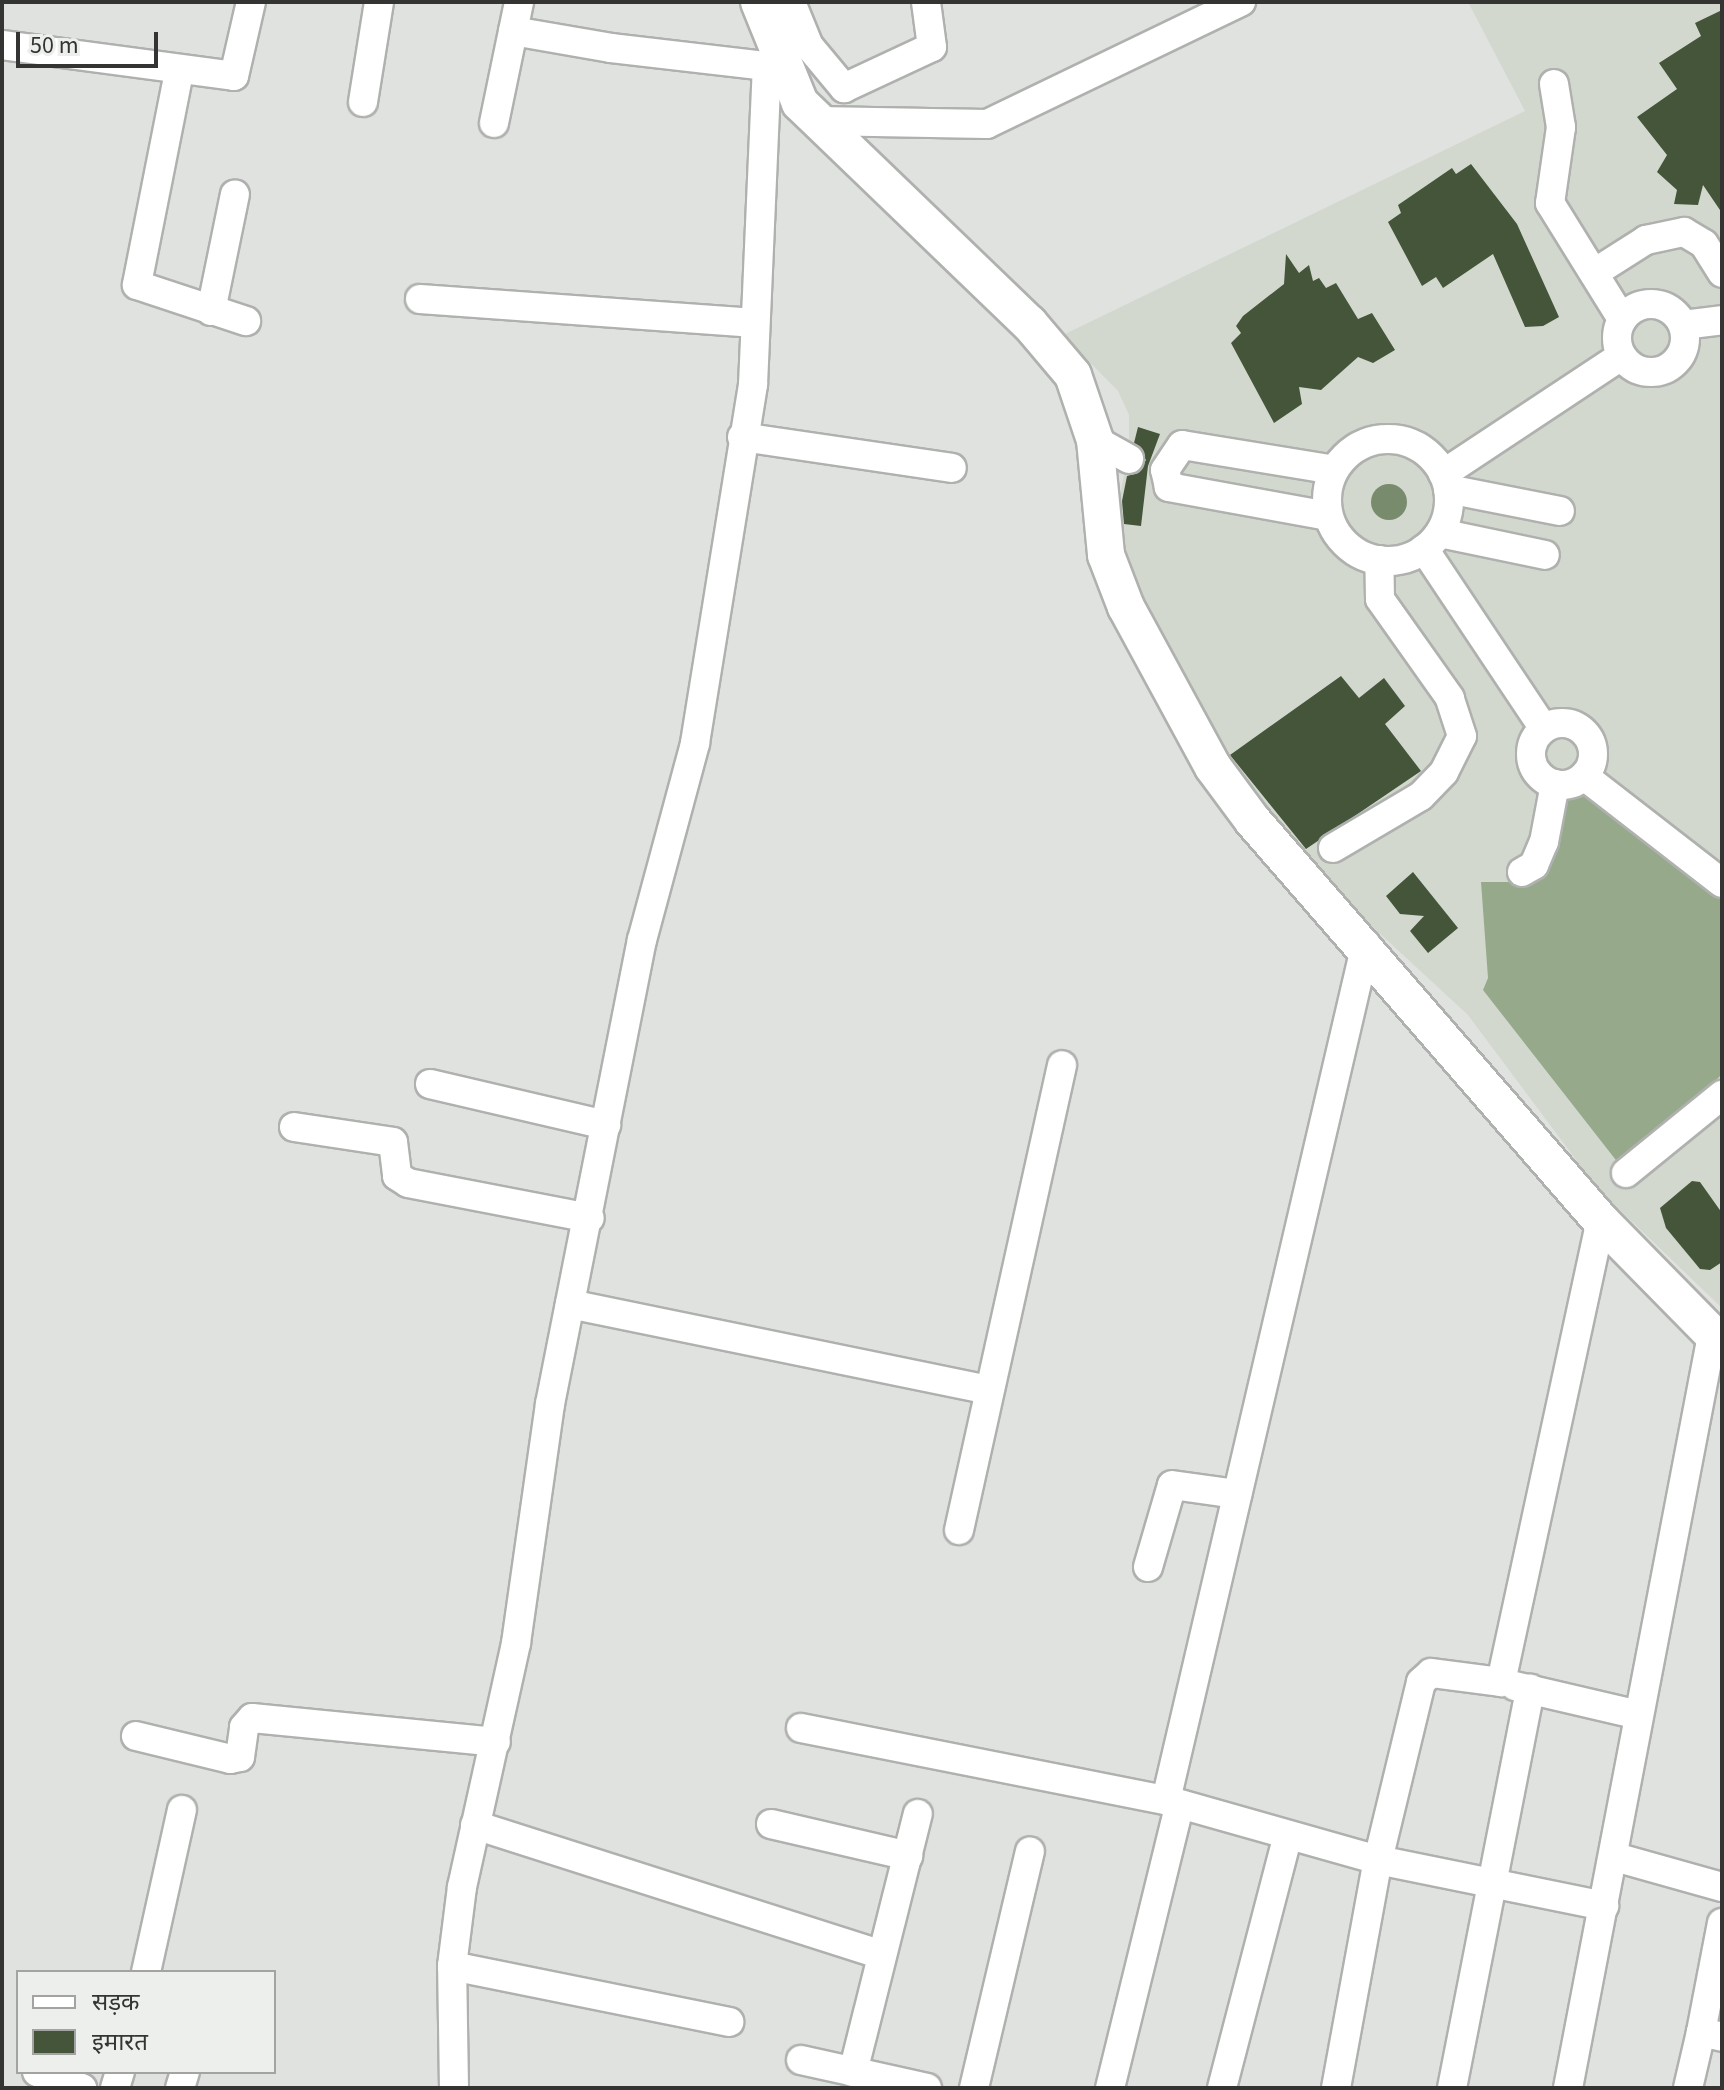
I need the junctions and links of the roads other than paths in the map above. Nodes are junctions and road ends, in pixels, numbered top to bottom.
1 (251, 2) edge
2 (379, 2) edge
3 (519, 2) edge
4 (759, 2) edge
5 (791, 2) edge
6 (926, 2) edge
7 (1241, 2) edge
8 (513, 31) junction
9 (2, 45) edge
10 (773, 63) junction
11 (179, 72) junction
12 (1554, 84) dead end
13 (363, 102) dead end
14 (818, 121) junction
15 (494, 123) dead end
16 (235, 194) dead end
17 (1594, 273) junction
18 (1722, 273) edge
19 (420, 299) dead end
20 (211, 311) junction
21 (1622, 319) junction
22 (1722, 320) edge
23 (246, 321) dead end
24 (755, 323) junction
25 (1683, 325) junction
26 (1621, 356) junction
27 (742, 437) junction
28 (1095, 440) junction
29 (1150, 465) junction
30 (952, 468) dead end
31 (1334, 470) junction
32 (1446, 482) junction
33 (1560, 511) dead end
34 (1328, 516) junction
35 (1432, 541) junction
36 (1545, 555) dead end
37 (1379, 560) junction
38 (1544, 729) junction
39 (1584, 776) junction
40 (1555, 784) junction
41 (1333, 848) dead end
42 (1522, 872) dead end
43 (1722, 883) edge
44 (1366, 944) junction
45 (1062, 1065) dead end
46 (430, 1084) dead end
47 (1720, 1101) edge
48 (606, 1125) junction
49 (294, 1127) dead end
50 (1626, 1173) dead end
51 (590, 1218) junction
52 (1601, 1221) junction
53 (570, 1304) junction
54 (1717, 1339) edge
55 (989, 1390) junction
56 (1237, 1494) junction
57 (959, 1530) dead end
58 (1148, 1567) dead end
59 (1501, 1682) junction
60 (1530, 1689) junction
61 (1639, 1715) junction
62 (801, 1728) dead end
63 (136, 1736) dead end
64 (496, 1742) junction
65 (1173, 1802) junction
66 (182, 1810) dead end
67 (918, 1814) dead end
68 (771, 1824) dead end
69 (475, 1825) junction
70 (1288, 1835) junction
71 (1030, 1852) dead end
72 (908, 1856) junction
73 (1615, 1857) junction
74 (1378, 1860) junction
75 (1492, 1884) junction
76 (1722, 1887) edge
77 (1604, 1906) junction
78 (1722, 1923) edge
79 (882, 1955) junction
80 (452, 1966) junction
81 (146, 1970) edge
82 (729, 2022) dead end
83 (1712, 2035) edge
84 (801, 2060) dead end
85 (853, 2072) junction
86 (43, 2074) edge
87 (82, 2088) edge
88 (455, 2088) edge
89 (927, 2088) edge
90 (974, 2088) edge
91 (1110, 2088) edge
92 (1222, 2088) edge
93 (1336, 2088) edge
94 (1452, 2088) edge
95 (1568, 2088) edge
96 (1688, 2088) edge

1 - 11 street
2 - 13 street
3 - 8 street
4 - 10 main road
5 - 6 street
7 - 14 street
8 - 10 street
8 - 15 street
9 - 11 street
10 - 14 main road
10 - 24 street
11 - 20 street
12 - 17 street
14 - 28 main road
16 - 20 street
17 - 18 street
17 - 21 street
19 - 24 street
20 - 23 street
21 - 25 street
21 - 26 street
22 - 25 street
24 - 27 street
25 - 26 street
26 - 32 street
27 - 30 street
27 - 48 street
28 - 29 street
28 - 44 main road
29 - 31 street
29 - 34 street
31 - 32 street
31 - 34 street
32 - 33 street
32 - 35 street
34 - 37 street
35 - 36 street
35 - 37 street
35 - 38 street
37 - 41 street
38 - 39 street
38 - 40 street
39 - 40 street
39 - 43 street
40 - 42 street
44 - 52 main road
44 - 56 street
45 - 55 street
46 - 48 street
47 - 50 street
48 - 51 street
49 - 51 street
51 - 53 street
52 - 54 main road
52 - 59 street
53 - 55 street
53 - 64 street
54 - 61 street
55 - 57 street
56 - 58 street
56 - 65 street
59 - 60 street
59 - 74 street
60 - 61 street
60 - 75 street
61 - 73 street
62 - 65 street
63 - 64 street
64 - 69 street
65 - 70 street
65 - 91 street
66 - 81 street
67 - 72 street
68 - 72 street
69 - 79 street
69 - 80 street
70 - 74 street
70 - 92 street
71 - 90 street
72 - 79 street
73 - 76 street
73 - 77 street
74 - 75 street
74 - 93 street
75 - 77 street
75 - 94 street
77 - 95 street
78 - 83 street
79 - 85 street
80 - 82 street
80 - 88 street
83 - 96 street
84 - 85 street
85 - 89 street
86 - 87 street

